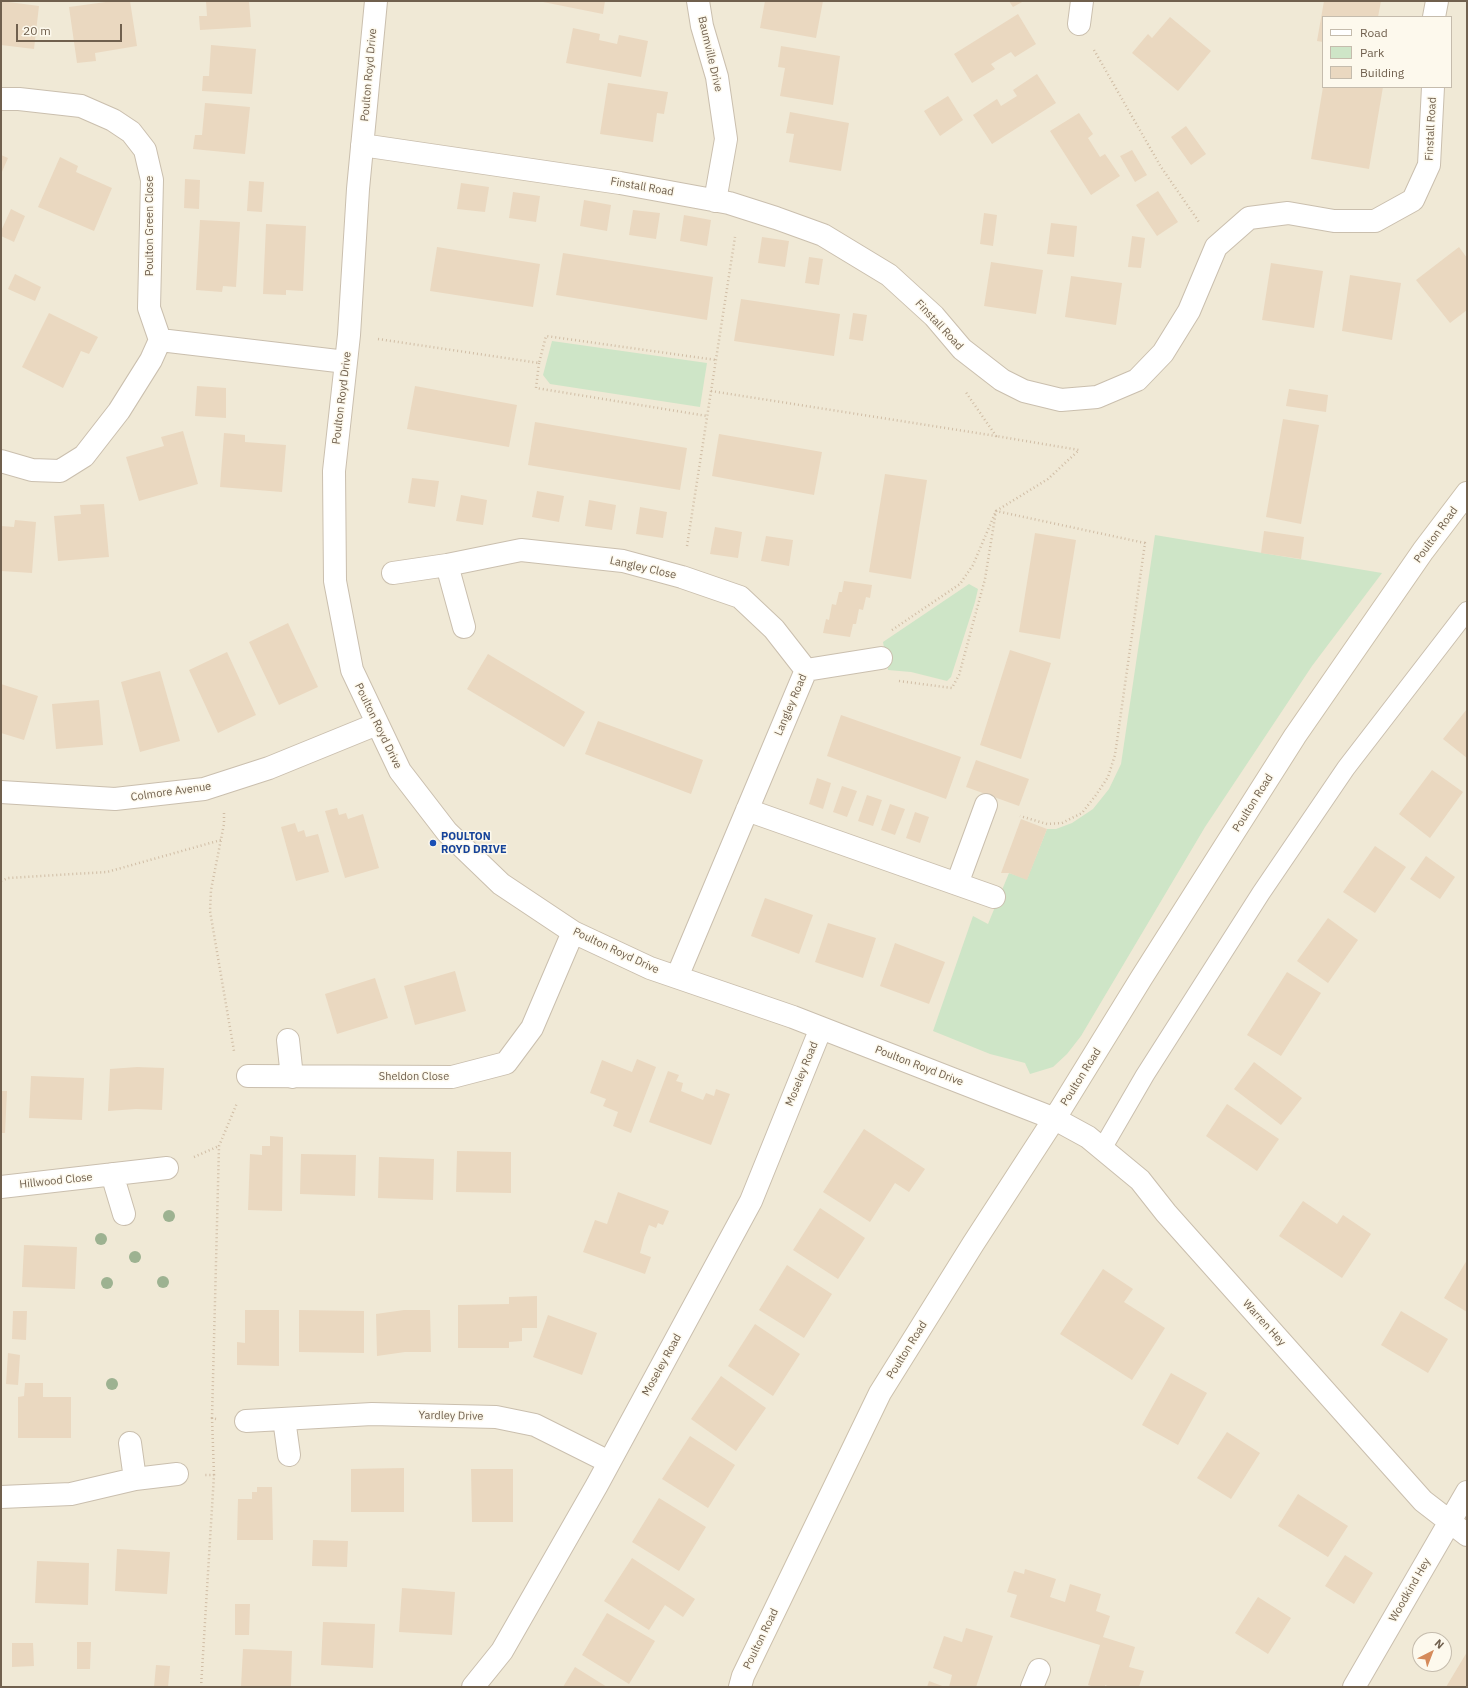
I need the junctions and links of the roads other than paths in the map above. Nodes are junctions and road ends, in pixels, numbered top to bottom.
1 (376, 1) edge
2 (698, 1) edge
3 (1082, 1) edge
4 (1437, 1) edge
5 (1434, 16) edge
6 (1079, 24) road end
7 (1433, 88) edge
8 (1, 99) edge
9 (362, 145) junction
10 (715, 201) junction
11 (160, 340) junction
12 (346, 362) junction
13 (1, 461) edge
14 (1467, 493) edge
15 (447, 565) junction
16 (393, 572) dead end
17 (1467, 611) edge
18 (464, 627) dead end
19 (881, 658) road end
20 (806, 670) junction
21 (377, 724) junction
22 (1, 792) edge
23 (986, 805) dead end
24 (747, 810) junction
25 (957, 884) junction
26 (994, 897) dead end
27 (573, 932) junction
28 (677, 977) junction
29 (821, 1028) junction
30 (288, 1040) dead end
31 (248, 1076) road end
32 (292, 1076) junction
33 (1055, 1119) junction
34 (1102, 1149) junction
35 (167, 1168) dead end
36 (112, 1174) junction
37 (1, 1187) edge
38 (124, 1214) dead end
39 (284, 1419) junction
40 (246, 1421) road end
41 (130, 1443) dead end
42 (289, 1454) dead end
43 (609, 1462) junction
44 (177, 1474) road end
45 (134, 1479) junction
46 (1467, 1492) edge
47 (1, 1497) edge
48 (1450, 1522) junction
49 (1467, 1535) edge
50 (473, 1687) edge
51 (740, 1687) edge
52 (1354, 1687) edge

1 - 9 street, Poulton Royd Drive
2 - 10 street, Baumville Drive
3 - 6 street
4 - 5 street
7 - 10 street, Finstall Road
8 - 11 street, Poulton Green Close
9 - 10 street, Finstall Road
9 - 12 street, Poulton Royd Drive
11 - 12 street
11 - 13 street
12 - 21 street, Poulton Royd Drive
14 - 33 street, Poulton Road
15 - 16 street, Langley Close
15 - 18 street
15 - 20 street, Langley Close
17 - 34 lane
19 - 20 street, Langley Road
20 - 24 street, Langley Road
21 - 22 street, Colmore Avenue
21 - 27 street, Poulton Royd Drive
23 - 25 street
24 - 25 street
24 - 28 street, Langley Road
25 - 26 street
27 - 28 street, Poulton Royd Drive
27 - 32 street, Sheldon Close
28 - 29 street, Poulton Royd Drive
29 - 33 street, Poulton Royd Drive
29 - 43 street, Moseley Road
30 - 32 street
31 - 32 street, Sheldon Close
33 - 34 street, Warren Hey
33 - 51 street, Poulton Road
34 - 48 street, Warren Hey
35 - 36 street, Hillwood Close
36 - 37 street, Hillwood Close
36 - 38 street
39 - 40 street, Yardley Drive
39 - 42 street
39 - 43 street, Yardley Drive
41 - 45 street
43 - 50 street, Moseley Road
44 - 45 street
45 - 47 street
46 - 48 street, Woodkind Hey
48 - 49 street, Warren Hey
48 - 52 street, Woodkind Hey

